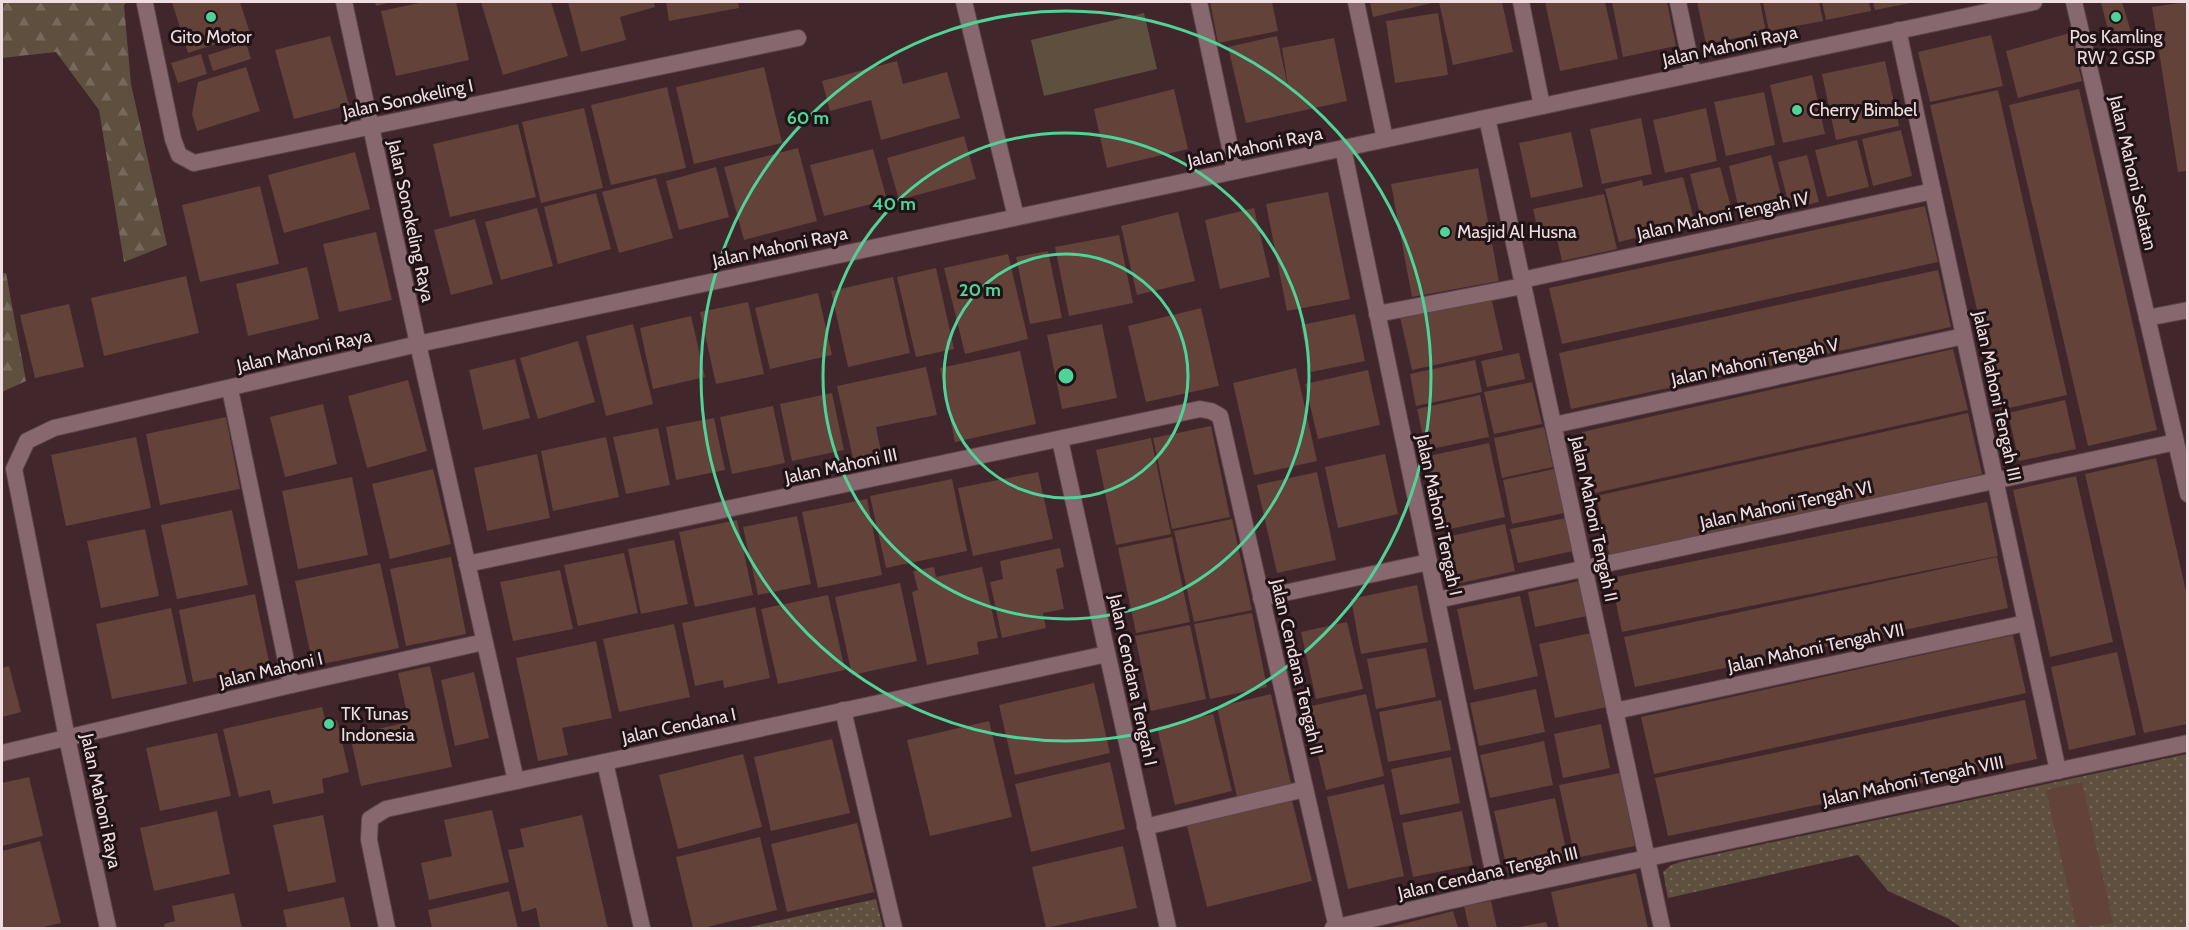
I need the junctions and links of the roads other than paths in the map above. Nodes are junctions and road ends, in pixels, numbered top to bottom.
1 (344, 2) edge
2 (964, 2) edge
3 (1199, 2) edge
4 (1356, 2) edge
5 (1521, 2) edge
6 (1678, 2) edge
7 (2034, 2) edge
8 (2074, 2) edge
9 (145, 4) dead end
10 (2000, 5) edge
11 (1898, 30) junction
12 (798, 38) dead end
13 (1693, 74) junction
14 (1542, 106) junction
15 (1487, 118) junction
16 (370, 127) junction
17 (1385, 139) junction
18 (1342, 148) junction
19 (1235, 171) junction
20 (1933, 191) junction
21 (1016, 217) junction
22 (1523, 283) junction
23 (2187, 310) edge
24 (1377, 314) junction
25 (2147, 318) junction
26 (1964, 336) junction
27 (418, 344) junction
28 (230, 389) junction
29 (1220, 416) joint
30 (1554, 426) junction
31 (1060, 440) junction
32 (2176, 442) junction
33 (1995, 481) junction
34 (2187, 494) edge
35 (1429, 562) junction
36 (467, 564) junction
37 (1585, 568) junction
38 (1261, 598) junction
39 (1437, 600) junction
40 (2026, 623) junction
41 (484, 642) junction
42 (1107, 654) junction
43 (291, 685) junction
44 (843, 711) junction
45 (1615, 711) junction
46 (67, 738) junction
47 (2187, 743) edge
48 (2, 753) edge
49 (605, 762) junction
50 (2058, 771) junction
51 (516, 781) junction
52 (1305, 789) junction
53 (1145, 827) junction
54 (1647, 858) junction
55 (1497, 890) junction
56 (108, 928) edge
57 (387, 928) edge
58 (642, 928) edge
59 (894, 928) edge
60 (1168, 928) edge
61 (1335, 928) edge
62 (1662, 928) edge

1 - 16 street, Jalan Sonokeling Raya
2 - 21 street
3 - 19 street
4 - 17 street
5 - 14 street
6 - 13 street
7 - 10 street, Jalan Mahoni Raya
8 - 25 street, Jalan Mahoni Selatan
9 - 16 street, Jalan Sonokeling I
10 - 11 street, Jalan Mahoni Raya
11 - 13 street, Jalan Mahoni Raya
11 - 20 street, Jalan Mahoni Tengah III
12 - 16 street, Jalan Sonokeling I
13 - 14 street, Jalan Mahoni Raya
14 - 15 street, Jalan Mahoni Raya
15 - 17 street, Jalan Mahoni Raya
15 - 22 street, Jalan Mahoni Tengah II
16 - 27 street, Jalan Sonokeling Raya
17 - 18 street, Jalan Mahoni Raya
18 - 19 street, Jalan Mahoni Raya
18 - 24 street, Jalan Mahoni Tengah I
19 - 21 street, Jalan Mahoni Raya
20 - 22 street, Jalan Mahoni Tengah IV
20 - 26 street, Jalan Mahoni Tengah III
21 - 27 street, Jalan Mahoni Raya
22 - 24 street, Jalan Mahoni Tengah IV
22 - 30 street, Jalan Mahoni Tengah II
23 - 25 street
24 - 35 street, Jalan Mahoni Tengah I
25 - 32 street, Jalan Mahoni Selatan
26 - 30 street, Jalan Mahoni Tengah V
26 - 33 street, Jalan Mahoni Tengah III
27 - 28 street, Jalan Mahoni Raya
27 - 36 street
28 - 43 street
28 - 46 street, Jalan Mahoni Raya
29 - 31 street, Jalan Mahoni III
29 - 38 street, Jalan Cendana Tengah II
30 - 37 street, Jalan Mahoni Tengah II
31 - 36 street, Jalan Mahoni III
31 - 42 street, Jalan Cendana Tengah I
32 - 33 street, Jalan Mahoni Tengah VI
32 - 34 street, Jalan Mahoni Selatan
33 - 37 street, Jalan Mahoni Tengah VI
33 - 40 street, Jalan Mahoni Tengah III
35 - 38 street
35 - 39 street, Jalan Mahoni Tengah I
36 - 41 street
37 - 39 street, Jalan Mahoni Tengah VI
37 - 45 street, Jalan Mahoni Tengah II
38 - 52 street, Jalan Cendana Tengah II
39 - 55 street, Jalan Mahoni Tengah I
40 - 45 street, Jalan Mahoni Tengah VII
40 - 50 street, Jalan Mahoni Tengah III
41 - 43 street, Jalan Mahoni I
41 - 51 street
42 - 44 street, Jalan Cendana I
42 - 53 street, Jalan Cendana Tengah I
43 - 46 street, Jalan Mahoni I
44 - 49 street, Jalan Cendana I
44 - 59 street
45 - 54 street, Jalan Mahoni Tengah II
46 - 48 street, Jalan Mahoni I
46 - 56 street, Jalan Mahoni Raya
47 - 50 street, Jalan Mahoni Tengah VIII
49 - 51 street, Jalan Cendana I
49 - 58 street
50 - 54 street, Jalan Mahoni Tengah VIII
51 - 57 street, Jalan Cendana I
52 - 53 street
52 - 61 street, Jalan Cendana Tengah II
53 - 60 street, Jalan Cendana Tengah I
54 - 55 street, Jalan Cendana Tengah III
54 - 62 street, Jalan Mahoni Tengah II
55 - 61 street, Jalan Cendana Tengah III

